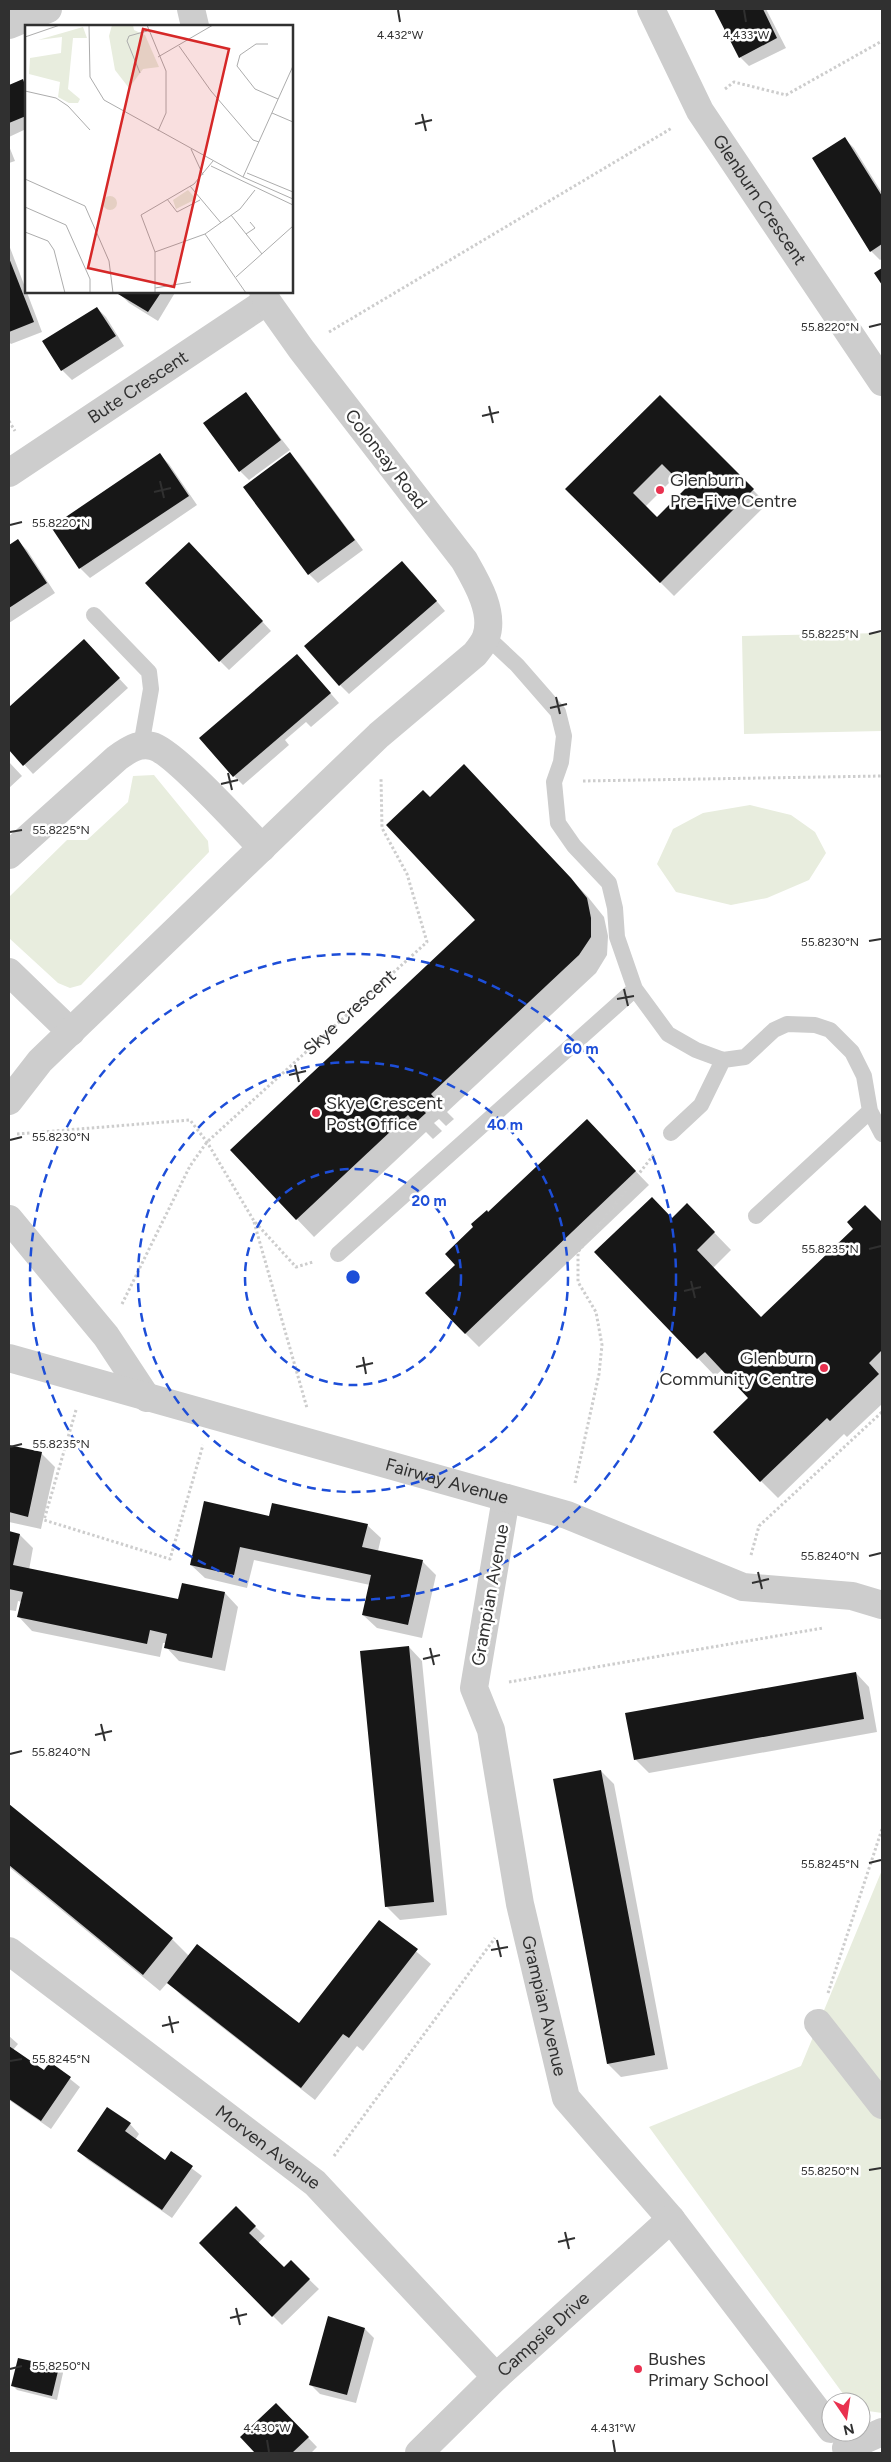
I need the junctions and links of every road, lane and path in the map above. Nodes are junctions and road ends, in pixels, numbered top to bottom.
1 (48, 9) edge
2 (191, 9) edge
3 (651, 9) edge
4 (9, 25) edge
5 (195, 25) edge
6 (882, 41) edge
7 (700, 111) junction
8 (265, 296) edge
9 (301, 349) junction
10 (882, 382) edge
11 (9, 473) edge
12 (94, 615) dead end
13 (486, 636) junction
14 (379, 735) junction
15 (141, 746) junction
16 (882, 776) edge
17 (554, 782) junction
18 (262, 848) junction
19 (9, 855) edge
20 (9, 972) edge
21 (635, 989) junction
22 (71, 1032) junction
23 (723, 1060) junction
24 (9, 1101) edge
25 (870, 1112) junction
26 (671, 1133) joint
27 (882, 1134) edge
28 (9, 1135) edge
29 (207, 1142) junction
30 (756, 1216) dead end
31 (9, 1219) edge
32 (254, 1221) junction
33 (338, 1254) joint
34 (106, 1336) junction
35 (9, 1358) edge
36 (84, 1379) junction
37 (147, 1398) junction
38 (882, 1412) edge
39 (212, 1416) junction
40 (317, 1444) junction
41 (506, 1498) junction
42 (567, 1515) junction
43 (743, 1587) junction
44 (882, 1605) edge
45 (824, 1628) dead end
46 (474, 1688) junction
47 (882, 1829) edge
48 (520, 1904) junction
49 (9, 1951) edge
50 (818, 2023) joint
51 (882, 2105) edge
52 (315, 2183) junction
53 (671, 2218) junction
54 (496, 2377) junction
55 (821, 2416) edge
56 (419, 2453) edge

1 - 4 street
2 - 5 street
3 - 7 street, Glenburn Crescent
6 - 7 path
7 - 9 path
7 - 10 street, Glenburn Crescent
8 - 9 street, Colonsay Road
8 - 11 street, Bute Crescent
9 - 13 street, Colonsay Road
12 - 15 lane
13 - 14 street
13 - 17 lane
14 - 18 street
14 - 29 path, Skye Crescent
15 - 18 street
15 - 19 street
16 - 17 path
17 - 21 lane
18 - 22 street
20 - 22 street
21 - 23 lane
21 - 33 lane
22 - 24 street
23 - 25 lane
23 - 26 lane
25 - 27 lane
25 - 30 lane
26 - 42 path
28 - 29 path
29 - 32 path
29 - 34 path, Skye Crescent
31 - 34 street
32 - 33 path
32 - 40 path
34 - 37 street
35 - 36 street, Fairway Avenue
36 - 37 street, Fairway Avenue
36 - 39 path
37 - 39 street, Fairway Avenue
38 - 43 path
39 - 40 street, Fairway Avenue
40 - 41 street, Fairway Avenue
41 - 42 street, Fairway Avenue
41 - 46 street, Grampian Avenue
42 - 43 street, Fairway Avenue
43 - 44 street, Fairway Avenue
45 - 46 path
46 - 48 street, Grampian Avenue
47 - 50 path
48 - 52 path
48 - 53 street, Grampian Avenue
49 - 52 street, Morven Avenue
50 - 51 street
52 - 54 street, Morven Avenue
53 - 54 street, Campsie Drive
53 - 55 street, Grampian Avenue
54 - 56 street, Campsie Drive

